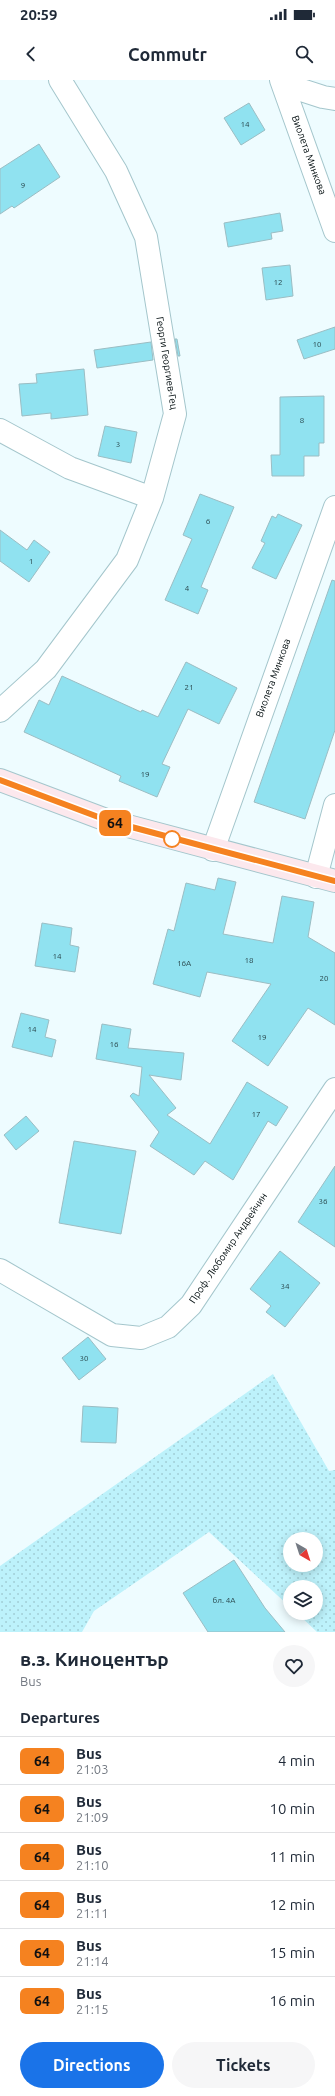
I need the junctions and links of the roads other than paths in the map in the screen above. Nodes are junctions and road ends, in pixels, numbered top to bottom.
1 (60, 80) edge
2 (282, 82) edge
3 (335, 99) edge
4 (335, 231) edge
5 (0, 430) edge
6 (152, 498) junction
7 (335, 507) edge
8 (0, 711) edge
9 (0, 780) edge
10 (335, 805) edge
11 (212, 850) junction
12 (325, 879) edge
13 (335, 1089) edge
14 (0, 1270) edge

1 - 6 street, Георги Георгиев-Гец
2 - 3 street
2 - 4 street, Виолета Минкова
5 - 6 street
6 - 8 street, Георги Георгиев-Гец
7 - 11 street, Виолета Минкова
9 - 11 main road
10 - 12 street
11 - 12 main road
13 - 14 street, Проф. Любомир Андрейчин

